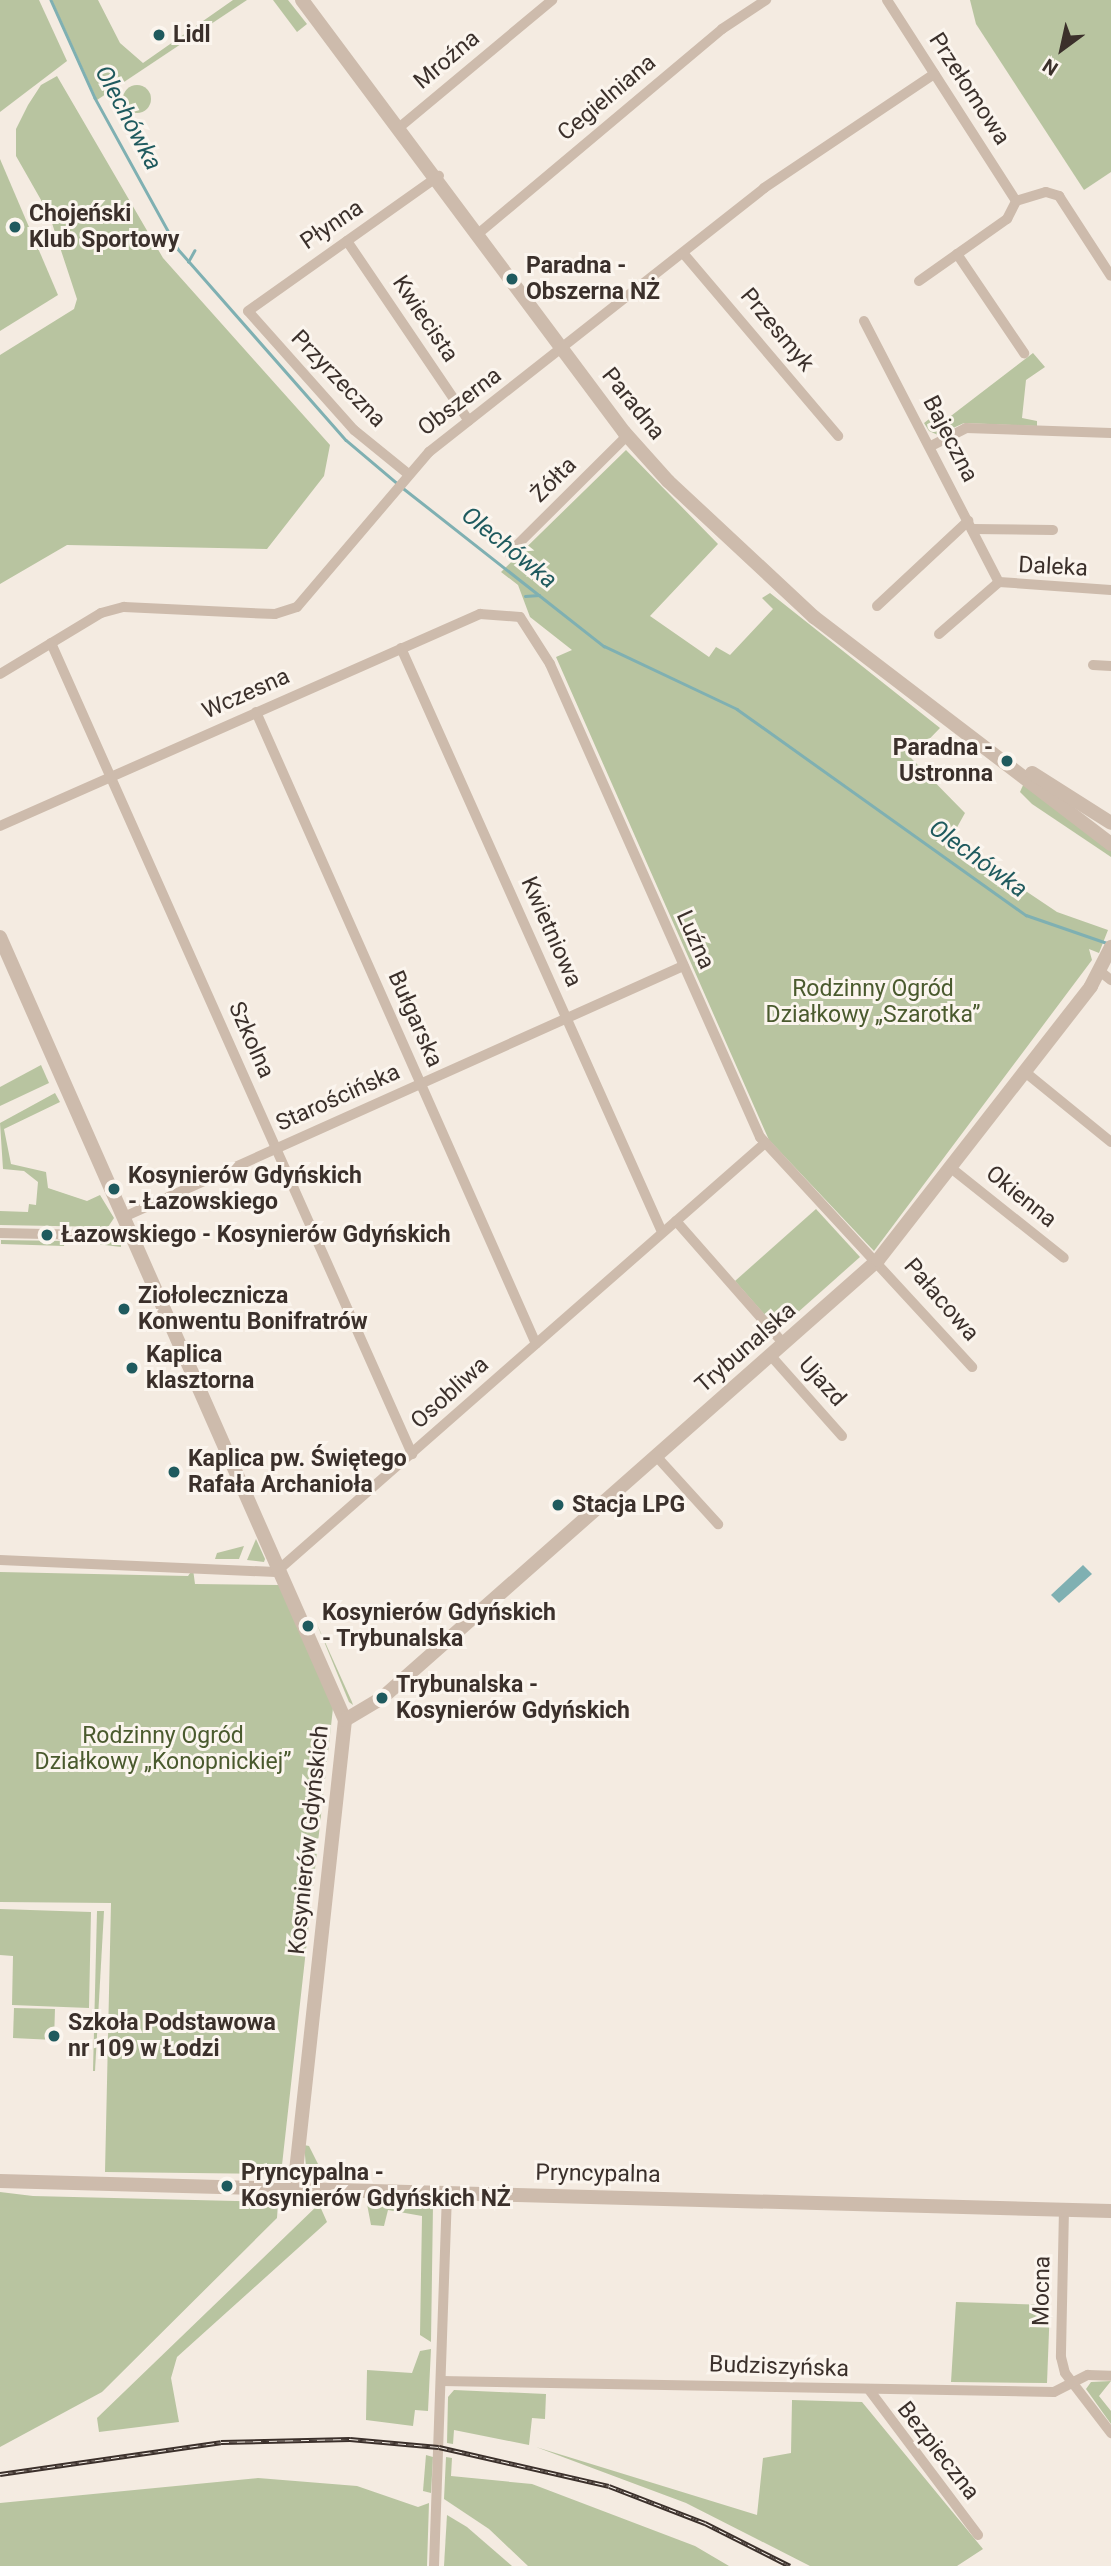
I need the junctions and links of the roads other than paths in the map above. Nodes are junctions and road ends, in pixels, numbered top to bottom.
1 (302, 0) edge
2 (552, 0) edge
3 (766, 0) edge
4 (887, 0) edge
5 (934, 74) junction
6 (401, 126) junction
7 (439, 176) junction
8 (1017, 201) junction
9 (479, 233) junction
10 (347, 241) junction
11 (683, 253) junction
12 (957, 254) junction
13 (1111, 276) edge
14 (919, 281) dead end
15 (248, 308) joint
16 (864, 321) dead end
17 (562, 350) junction
18 (1024, 353) dead end
19 (469, 421) junction
20 (1111, 433) edge
21 (627, 436) junction
22 (838, 436) dead end
23 (931, 446) junction
24 (405, 475) junction
25 (970, 525) junction
26 (1053, 530) dead end
27 (509, 553) dead end
28 (998, 579) junction
29 (1111, 590) edge
30 (877, 606) dead end
31 (511, 613) joint
32 (939, 634) dead end
33 (51, 643) junction
34 (401, 648) junction
35 (1093, 665) dead end
36 (1111, 666) edge
37 (0, 674) edge
38 (256, 712) junction
39 (1007, 761) junction
40 (111, 776) junction
41 (1111, 823) edge
42 (0, 826) edge
43 (1111, 844) edge
44 (0, 937) edge
45 (1110, 950) edge
46 (683, 966) junction
47 (1106, 976) edge
48 (567, 1018) junction
49 (1025, 1072) junction
50 (421, 1084) junction
51 (1111, 1142) edge
52 (765, 1143) junction
53 (276, 1149) junction
54 (951, 1168) junction
55 (126, 1216) junction
56 (676, 1221) junction
57 (662, 1233) junction
58 (0, 1234) edge
59 (135, 1236) junction
60 (1064, 1258) dead end
61 (878, 1260) junction
62 (536, 1344) junction
63 (784, 1344) junction
64 (771, 1356) junction
65 (972, 1367) dead end
66 (842, 1436) dead end
67 (412, 1454) junction
68 (657, 1457) junction
69 (718, 1524) dead end
70 (0, 1560) edge
71 (283, 1568) junction
72 (345, 1720) junction
73 (0, 2181) edge
74 (294, 2189) junction
75 (447, 2194) junction
76 (1064, 2209) junction
77 (1111, 2211) edge
78 (1111, 2375) edge
79 (441, 2381) junction
80 (1072, 2383) junction
81 (870, 2390) junction
82 (1111, 2432) edge
83 (978, 2535) dead end
84 (434, 2566) edge

1 - 6 street, Paradna
2 - 6 street, Mroźna
3 - 9 street, Cegielniana
4 - 5 street, Przełomowa
5 - 8 street, Przełomowa
5 - 11 street, Obszerna
6 - 7 street, Paradna
7 - 9 street, Paradna
7 - 10 street, Płynna
8 - 12 street
8 - 13 street
9 - 17 street, Paradna
10 - 15 street, Płynna
10 - 19 street, Kwiecista
11 - 17 street, Obszerna
11 - 22 street, Przesmyk
12 - 14 street
12 - 18 street
15 - 24 street, Przyrzeczna
16 - 23 street, Bajeczna
17 - 19 street, Obszerna
17 - 21 street, Paradna
19 - 24 street, Obszerna
20 - 23 street
21 - 27 street, Żółta
21 - 39 street, Paradna
23 - 25 street, Bajeczna
24 - 33 street, Obszerna
25 - 26 street
25 - 28 street, Bajeczna
25 - 30 street
28 - 29 street, Daleka
28 - 32 street
31 - 34 street, Wczesna
31 - 46 street, Luźna
33 - 37 street, Obszerna
33 - 40 street, Szkolna
34 - 38 street, Wczesna
34 - 48 street, Kwietniowa
35 - 36 street
38 - 40 street, Wczesna
38 - 50 street, Bułgarska
39 - 41 street, Paradna
39 - 43 street, Paradna
40 - 42 street, Wczesna
40 - 53 street, Szkolna
44 - 55 street, Kosynierów Gdyńskich
45 - 47 street, Trybunalska
46 - 48 street, Starościńska
46 - 52 street, Luźna
47 - 49 street, Trybunalska
48 - 50 street, Starościńska
48 - 57 street, Kwietniowa
49 - 51 street
49 - 54 street, Trybunalska
50 - 53 street, Starościńska
50 - 62 street, Bułgarska
52 - 56 street, Osobliwa
52 - 61 street, Luźna
53 - 55 street, Starościńska
53 - 67 street, Szkolna
54 - 60 street, Okienna
54 - 61 street, Trybunalska
55 - 59 street, Kosynierów Gdyńskich
56 - 57 street, Osobliwa
56 - 63 street
57 - 62 street, Osobliwa
58 - 59 street
59 - 71 street, Kosynierów Gdyńskich
61 - 63 street, Trybunalska
61 - 65 street, Pałacowa
62 - 67 street, Osobliwa
63 - 64 street, Trybunalska
64 - 66 street, Ujazd
64 - 68 street, Trybunalska
67 - 71 street, Osobliwa
68 - 69 street
68 - 72 street, Trybunalska
70 - 71 street
71 - 72 street, Kosynierów Gdyńskich
72 - 74 street, Kosynierów Gdyńskich
73 - 74 street, Pryncypalna
74 - 75 street, Pryncypalna
75 - 76 street, Pryncypalna
75 - 79 street
76 - 77 street, Pryncypalna
76 - 80 street, Mocna
78 - 80 street, Budziszyńska
79 - 81 street, Budziszyńska
79 - 84 street
80 - 81 street, Budziszyńska
80 - 82 street
81 - 83 street, Bezpieczna

